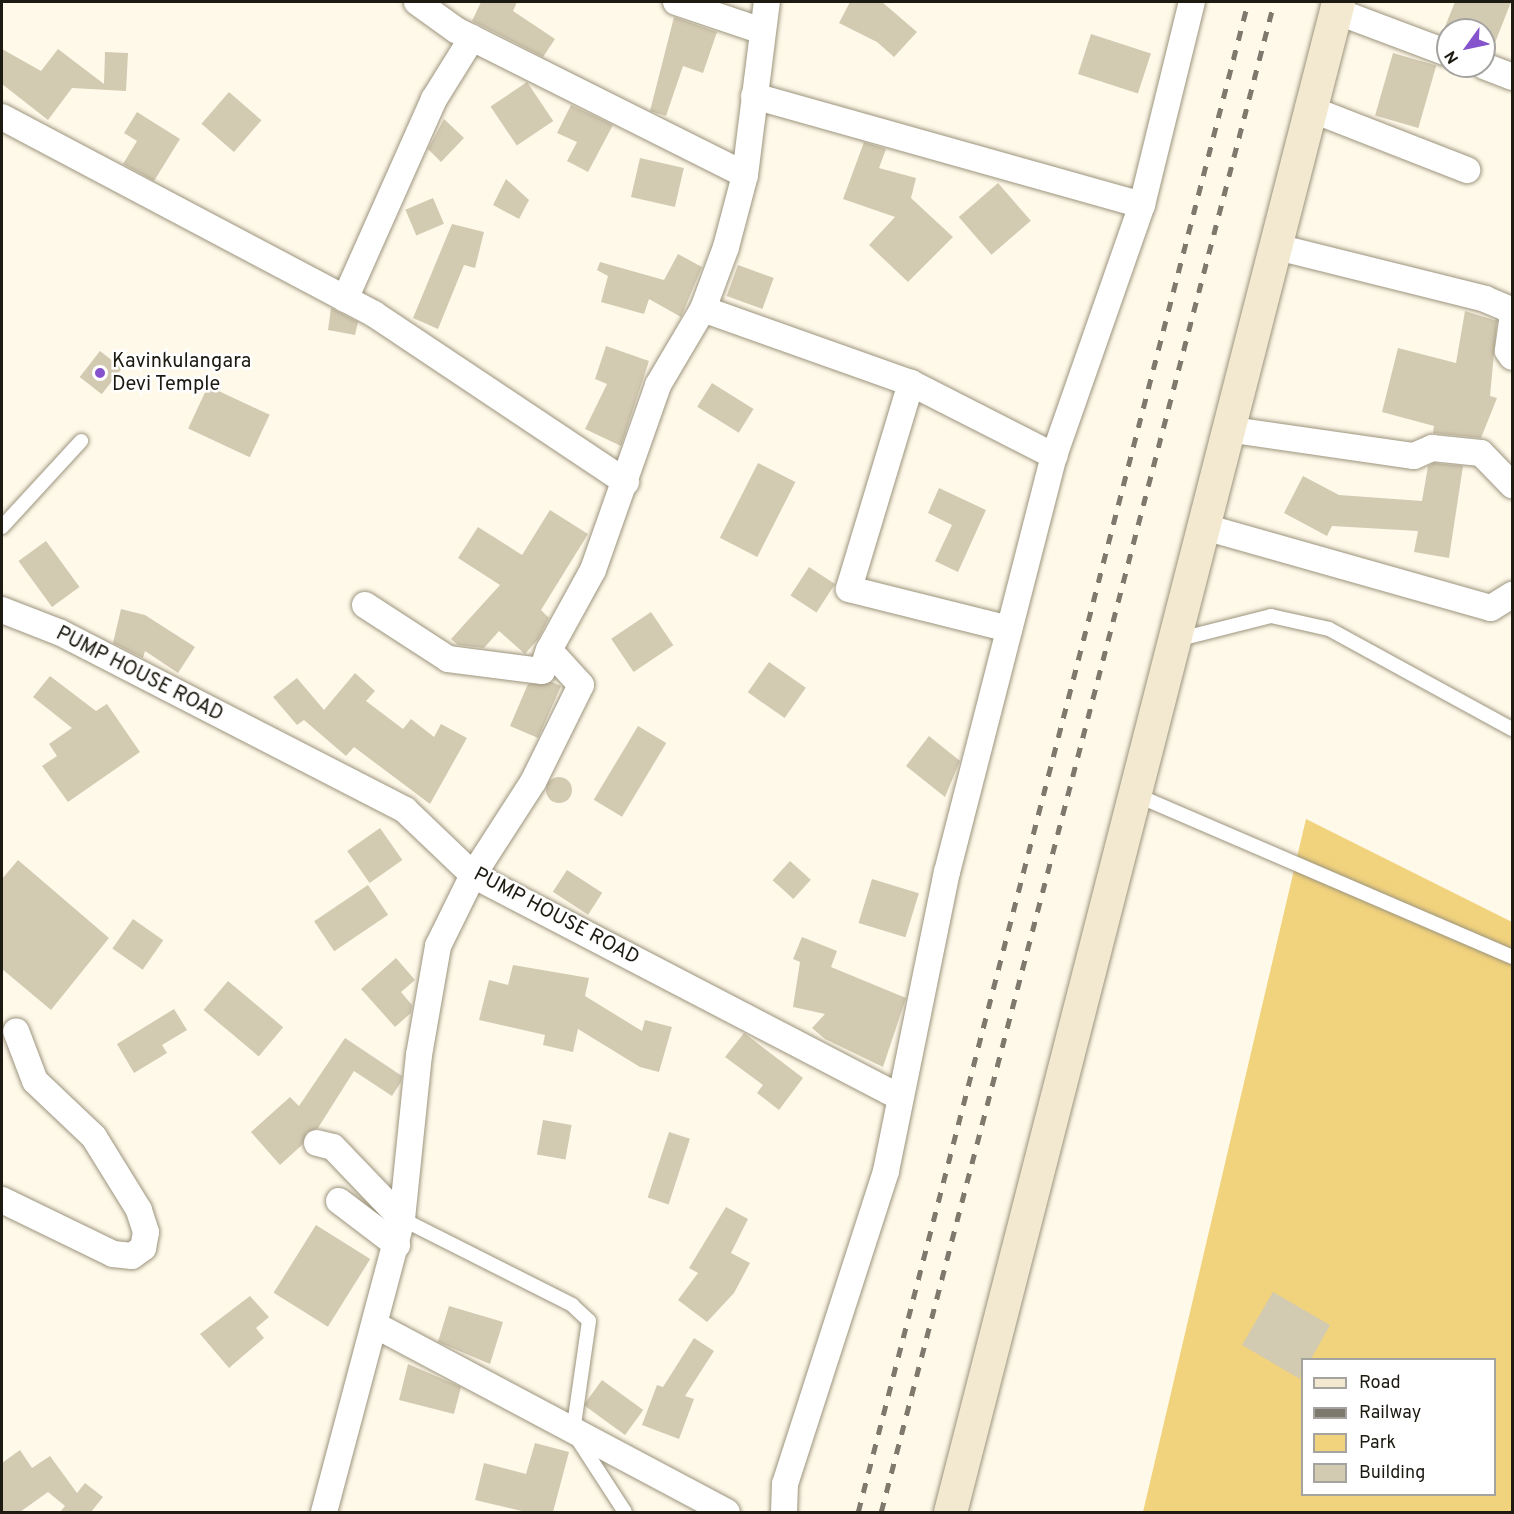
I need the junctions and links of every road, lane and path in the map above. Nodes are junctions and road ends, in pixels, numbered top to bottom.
1 (417, 2) edge
2 (676, 2) edge
3 (767, 2) edge
4 (1192, 2) edge
5 (1337, 6) edge
6 (762, 31) junction
7 (472, 38) junction
8 (1436, 48) edge
9 (1496, 70) edge
10 (1512, 76) edge
11 (754, 96) junction
12 (1308, 108) junction
13 (2, 117) edge
14 (1467, 170) dead end
15 (745, 175) junction
16 (1142, 205) junction
17 (1273, 246) junction
18 (345, 299) junction
19 (703, 309) junction
20 (1512, 319) edge
21 (1512, 357) edge
22 (910, 383) junction
23 (1226, 429) junction
24 (81, 441) dead end
25 (1054, 456) junction
26 (626, 482) junction
27 (1512, 485) edge
28 (1201, 526) junction
29 (2, 527) edge
30 (1512, 595) edge
31 (365, 605) dead end
32 (2, 610) edge
33 (1009, 629) junction
34 (1172, 641) junction
35 (549, 650) junction
36 (1512, 729) edge
37 (1133, 794) junction
38 (473, 875) junction
39 (1512, 957) edge
40 (16, 1030) dead end
41 (898, 1096) junction
42 (317, 1143) dead end
43 (2, 1200) edge
44 (339, 1201) dead end
45 (402, 1219) junction
46 (397, 1245) junction
47 (377, 1326) junction
48 (573, 1432) junction
49 (324, 1512) edge
50 (625, 1512) edge
51 (726, 1512) edge
52 (784, 1512) edge
53 (950, 1512) edge

1 - 7 street
2 - 6 street
3 - 6 street
4 - 16 street
5 - 8 street
5 - 12 main road
6 - 11 street
7 - 15 street
7 - 18 street
9 - 10 street
11 - 15 street
11 - 16 street
12 - 14 street
12 - 17 main road
13 - 18 street
15 - 19 street
16 - 25 street
17 - 20 street
17 - 23 main road
18 - 26 street
19 - 22 street
19 - 26 street
20 - 21 street
22 - 25 street
22 - 33 street
23 - 27 street
23 - 28 main road
24 - 29 lane
25 - 33 street
26 - 35 street
28 - 30 street
28 - 34 main road
31 - 35 street
32 - 38 street, PUMP HOUSE ROAD
33 - 41 street
34 - 36 lane
34 - 37 main road
35 - 38 street
37 - 39 lane
37 - 53 main road
38 - 41 street, PUMP HOUSE ROAD
38 - 45 street
40 - 43 street
41 - 52 street
42 - 45 street
44 - 46 street
45 - 46 street
45 - 48 lane
46 - 47 street
47 - 48 street
47 - 49 street
48 - 50 lane
48 - 51 street

